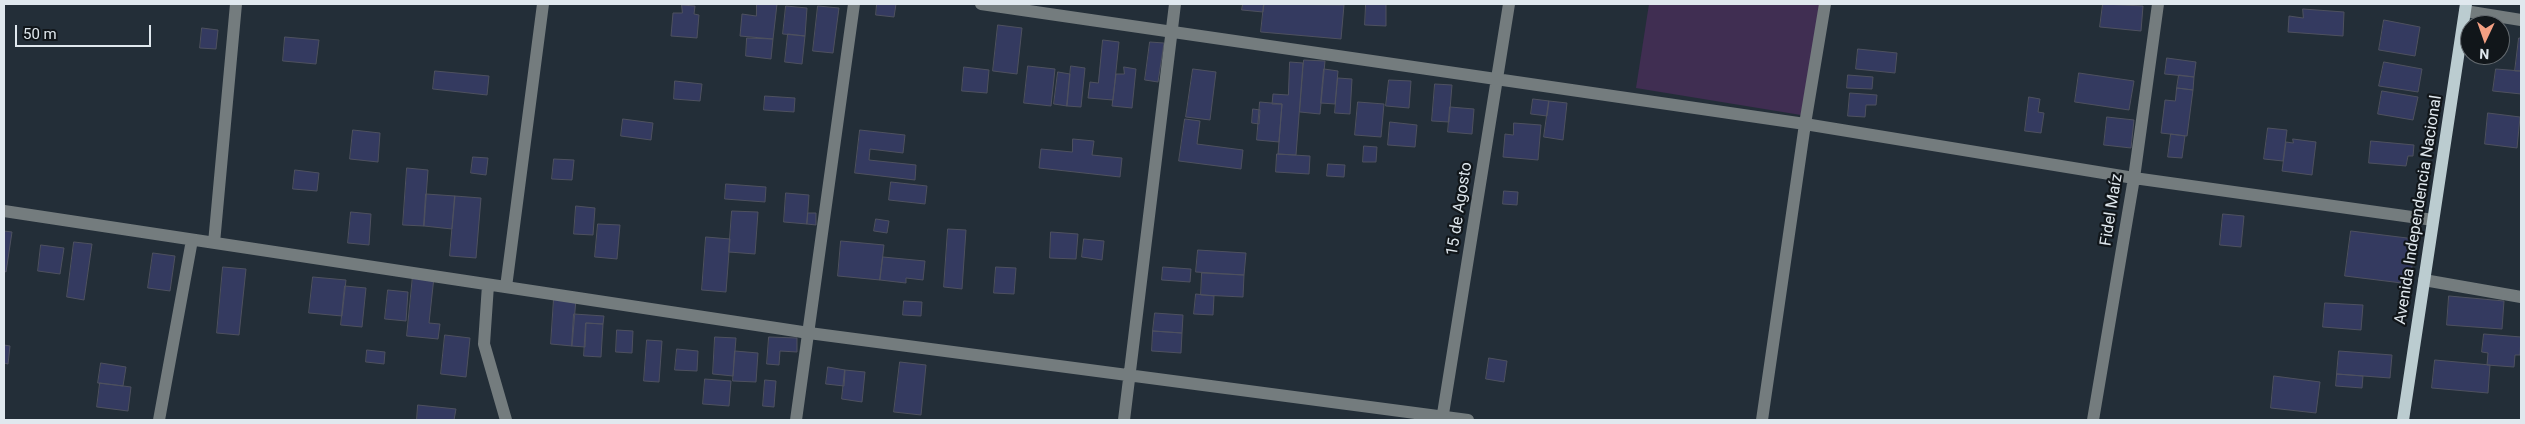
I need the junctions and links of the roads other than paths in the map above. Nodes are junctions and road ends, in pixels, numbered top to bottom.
1 (236, 4) edge
2 (543, 4) edge
3 (854, 4) edge
4 (981, 4) edge
5 (1176, 4) edge
6 (1509, 4) edge
7 (1825, 4) edge
8 (2158, 4) edge
9 (2466, 7) edge
10 (2521, 20) edge
11 (1171, 31) junction
12 (1498, 79) junction
13 (1805, 124) junction
14 (2134, 178) junction
15 (4, 211) edge
16 (2434, 220) junction
17 (192, 240) junction
18 (214, 243) junction
19 (2424, 280) junction
20 (488, 285) junction
21 (506, 287) junction
22 (2521, 297) edge
23 (809, 333) junction
24 (1130, 376) junction
25 (1442, 419) edge
26 (159, 420) edge
27 (506, 420) edge
28 (796, 420) edge
29 (1124, 420) edge
30 (1468, 420) edge
31 (1762, 420) edge
32 (2093, 420) edge
33 (2403, 420) edge

1 - 18 street
2 - 21 street
3 - 23 street
4 - 11 street
5 - 11 street
6 - 12 street, 15 de Agosto
7 - 13 street
8 - 14 street, Fidel Maíz
9 - 10 street
9 - 16 main road, Avenida Independencia Nacional
11 - 12 street
11 - 24 street
12 - 13 street
12 - 25 street, 15 de Agosto
13 - 14 street
13 - 31 street
14 - 16 street
14 - 32 street, Fidel Maíz
15 - 17 street
16 - 19 main road, Avenida Independencia Nacional
17 - 18 street
17 - 26 street
18 - 20 street
19 - 22 street
19 - 33 main road, Avenida Independencia Nacional
20 - 21 street
20 - 27 street
21 - 23 street
23 - 24 street
23 - 28 street
24 - 25 street
24 - 29 street
25 - 30 street

